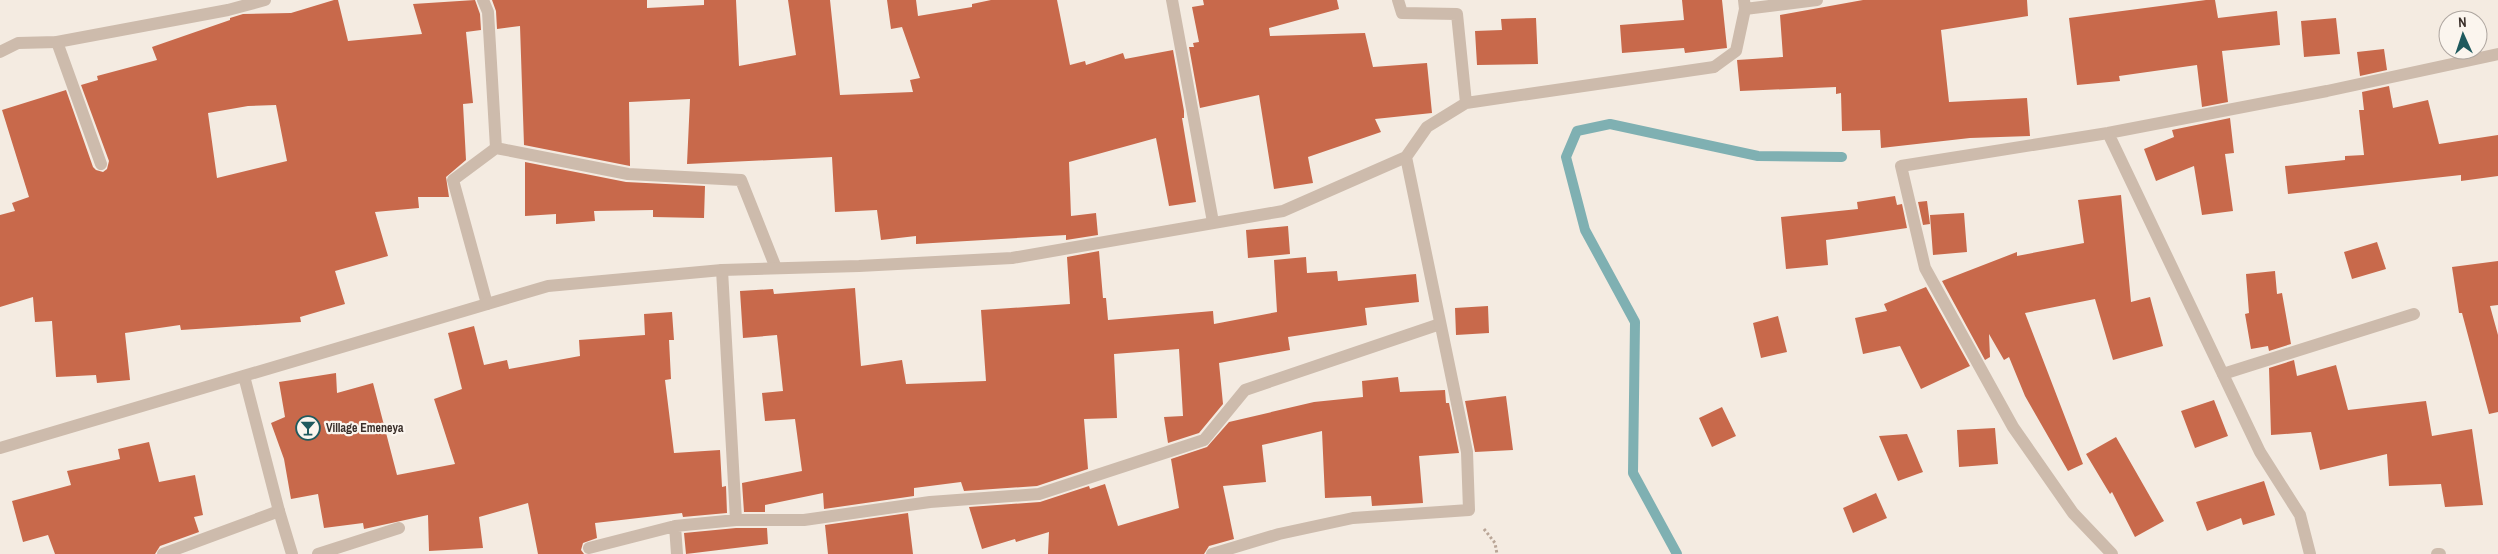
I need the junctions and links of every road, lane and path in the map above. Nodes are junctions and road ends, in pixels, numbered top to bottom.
1 (265, 0) edge
2 (483, 0) edge
3 (1172, 0) edge
4 (1398, 0) edge
5 (1817, 0) edge
6 (1745, 4) edge
7 (57, 42) junction
8 (0, 52) edge
9 (2498, 54) edge
10 (1466, 103) junction
11 (2108, 133) junction
12 (496, 148) junction
13 (1406, 157) junction
14 (101, 164) dead end
15 (1213, 222) junction
16 (776, 268) junction
17 (722, 270) junction
18 (486, 304) junction
19 (2414, 314) dead end
20 (1440, 324) junction
21 (2223, 374) junction
22 (244, 376) junction
23 (0, 448) edge
24 (279, 511) junction
25 (736, 520) junction
26 (675, 526) junction
27 (399, 528) dead end
28 (589, 548) dead end
29 (163, 554) edge
30 (292, 554) edge
31 (318, 554) edge
32 (677, 554) edge
33 (1212, 554) edge
34 (2112, 554) edge
35 (2310, 554) edge

1 - 7 street
2 - 12 street
3 - 15 street
4 - 10 street
5 - 6 street
6 - 10 street
7 - 8 street
7 - 14 street
9 - 11 street
10 - 13 street
11 - 21 street
11 - 34 street
12 - 16 street
12 - 18 street
13 - 15 street
13 - 20 street
15 - 16 street
16 - 17 street
17 - 18 street
17 - 25 street
18 - 22 street
19 - 21 street
20 - 25 street
20 - 33 street
21 - 35 street
22 - 23 street
22 - 24 street
24 - 29 street
24 - 30 street
25 - 26 street
26 - 28 street
26 - 32 street
27 - 31 street

